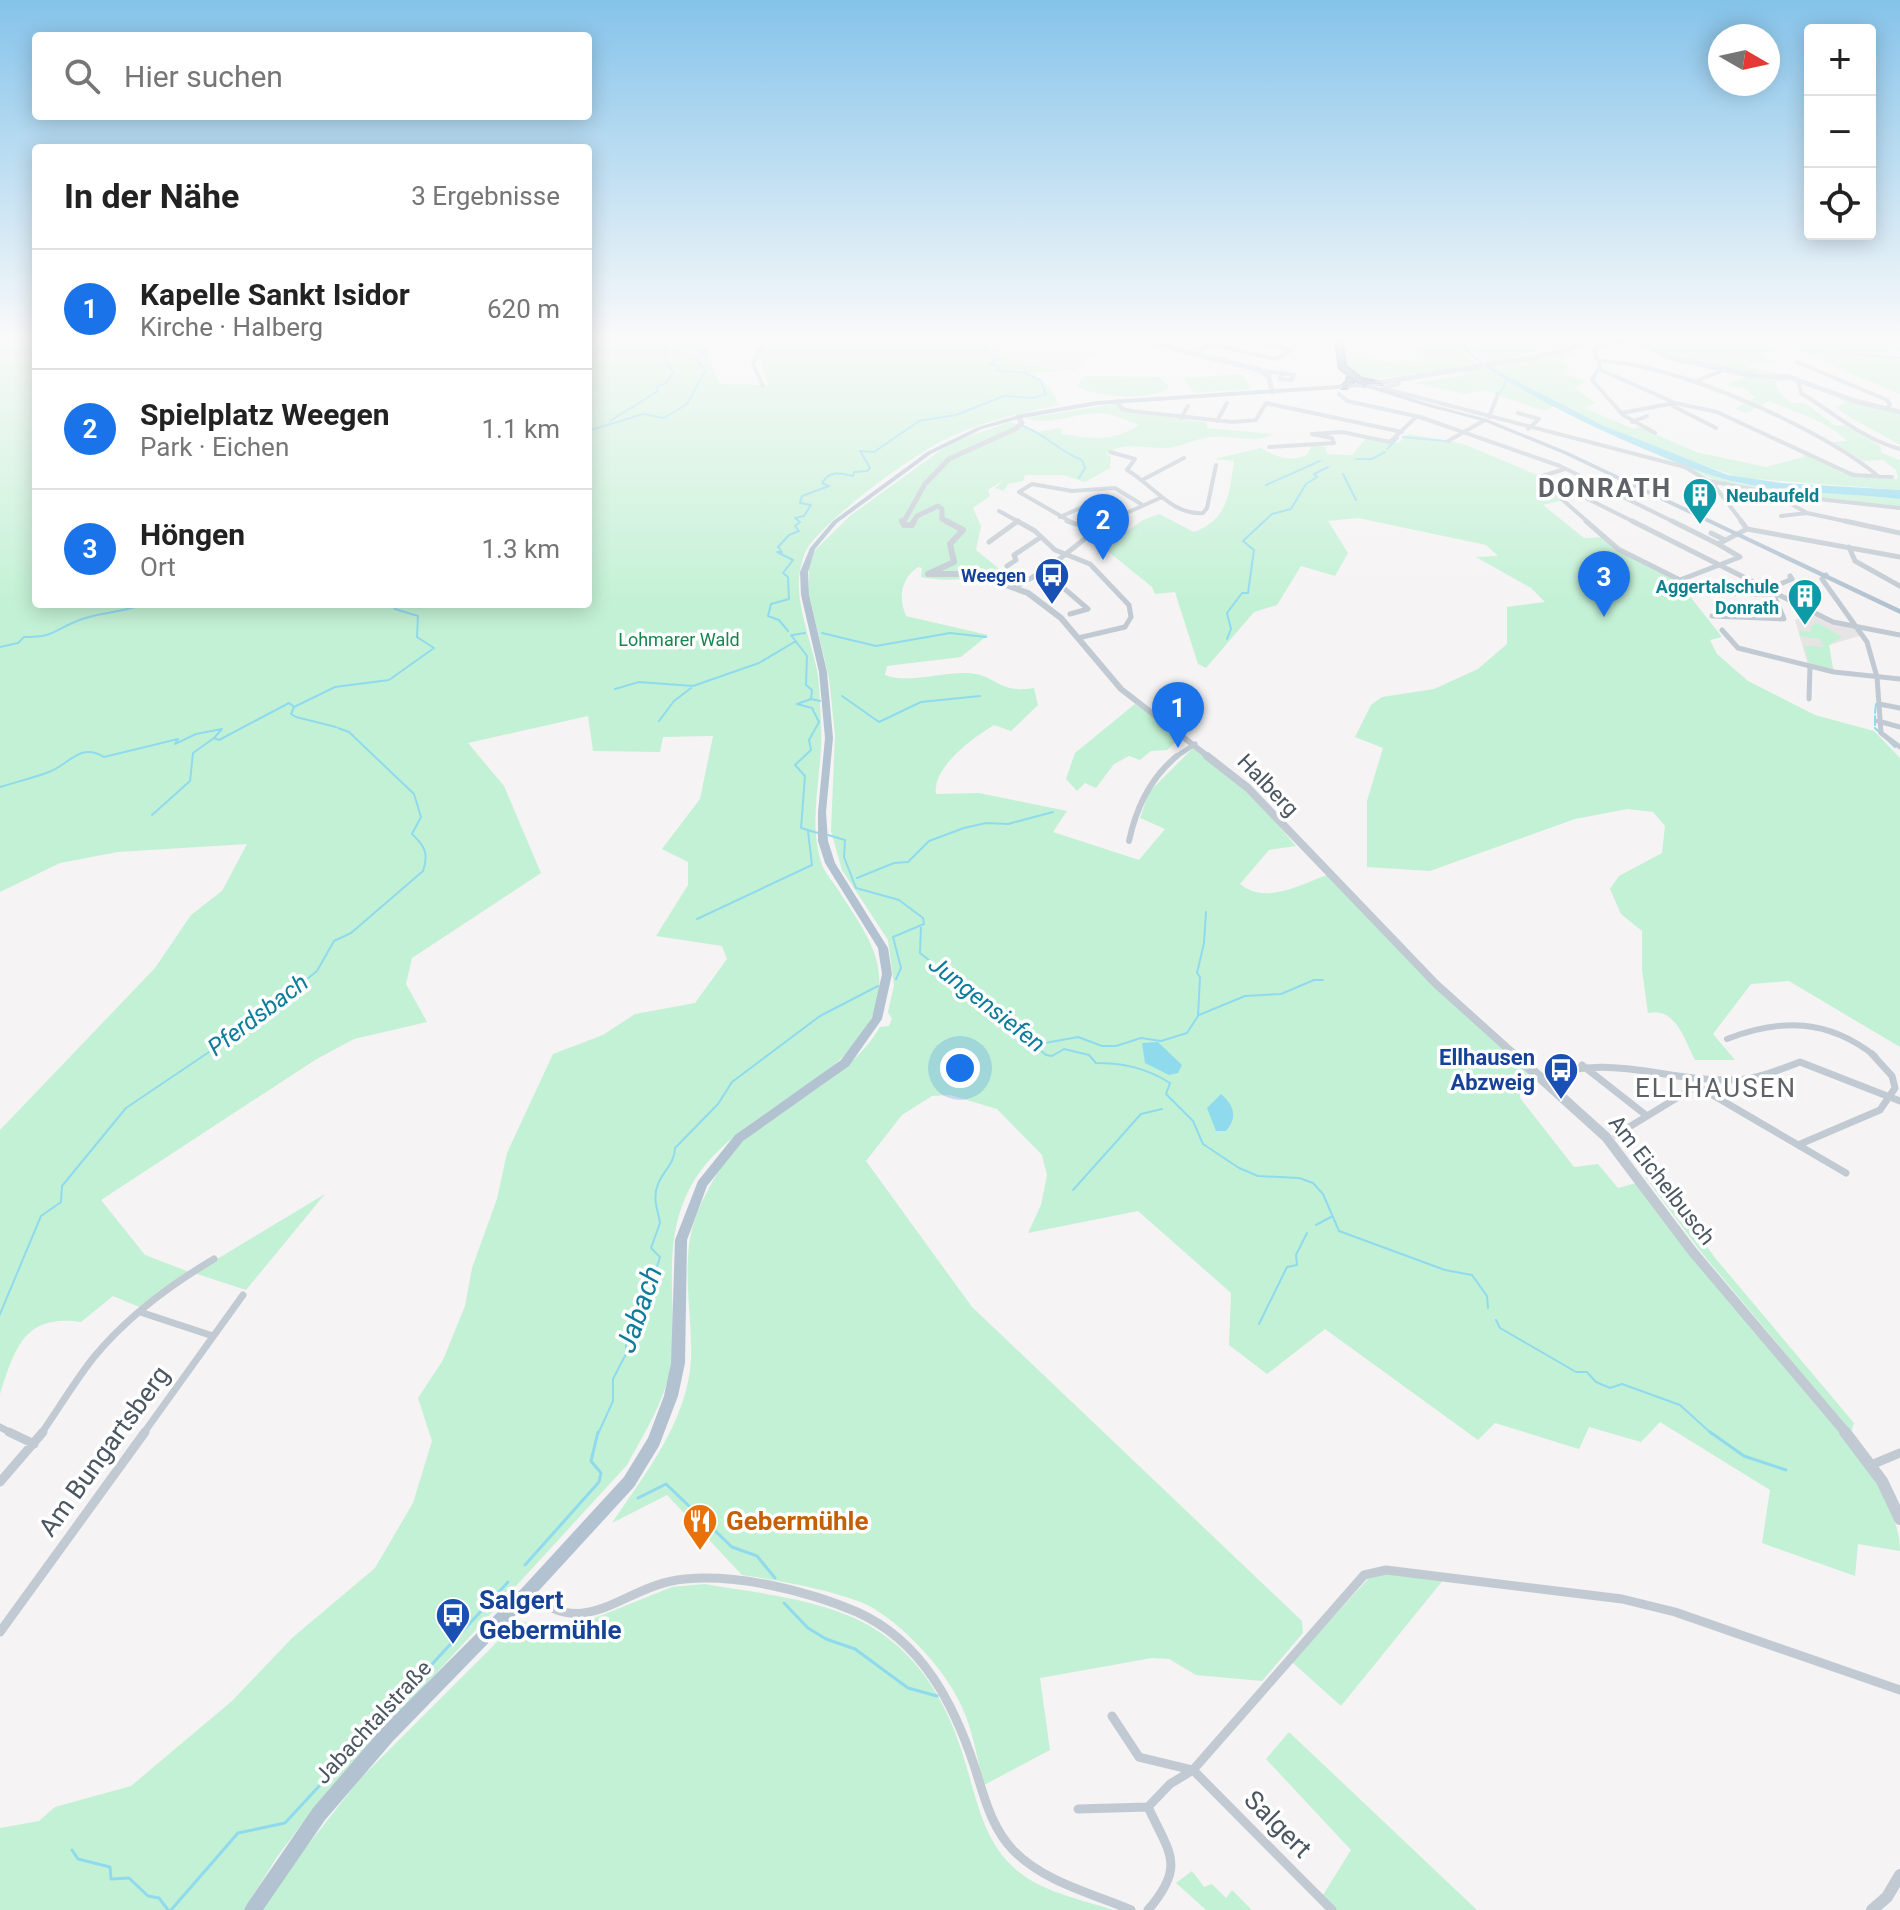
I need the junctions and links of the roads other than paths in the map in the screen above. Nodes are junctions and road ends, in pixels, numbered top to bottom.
1 (993, 425) edge
2 (1020, 425) edge
3 (1372, 425) edge
4 (1408, 425) edge
5 (1444, 425) edge
6 (1477, 425) edge
7 (1501, 425) edge
8 (1512, 425) edge
9 (1532, 425) edge
10 (1639, 425) edge
11 (1711, 425) edge
12 (1745, 425) edge
13 (1797, 425) edge
14 (1848, 425) edge
15 (1716, 428) dead end
16 (1528, 429) junction
17 (1402, 432) junction
18 (1465, 432) junction
19 (1655, 433) dead end
20 (1448, 441) dead end
21 (1269, 447) dead end
22 (1900, 449) edge
23 (1110, 452) dead end
24 (1184, 458) dead end
25 (1216, 465) dead end
26 (1565, 469) junction
27 (1542, 476) junction
28 (1879, 477) junction
29 (1892, 477) dead end
30 (1144, 479) junction
31 (1710, 481) junction
32 (1770, 493) junction
33 (1160, 498) junction
34 (1141, 504) junction
35 (1900, 508) edge
36 (1807, 513) junction
37 (1005, 514) dead end
38 (1117, 515) junction
39 (1781, 516) dead end
40 (1060, 517) junction
41 (1018, 521) junction
42 (1747, 529) junction
43 (1094, 530) junction
44 (1711, 533) dead end
45 (1738, 533) junction
46 (1900, 533) edge
47 (1041, 537) junction
48 (1725, 540) junction
49 (989, 542) dead end
50 (1718, 544) junction
51 (1849, 547) junction
52 (1065, 554) junction
53 (1900, 557) edge
54 (1722, 564) junction
55 (1007, 566) dead end
56 (1040, 574) junction
57 (1826, 575) junction
58 (1790, 576) dead end
59 (1017, 586) junction
60 (1900, 586) edge
61 (1768, 589) junction
62 (1690, 591) dead end
63 (1776, 594) junction
64 (1900, 612) edge
65 (1070, 614) dead end
66 (1712, 616) dead end
67 (1856, 627) junction
68 (1722, 630) dead end
69 (1900, 635) edge
70 (1078, 638) junction
71 (1810, 666) junction
72 (1877, 677) junction
73 (1900, 679) edge
74 (1809, 699) dead end
75 (1879, 704) junction
76 (1900, 708) edge
77 (1878, 721) junction
78 (1900, 727) edge
79 (1195, 744) junction
80 (1900, 747) edge
81 (1129, 841) dead end
82 (1330, 875) joint
83 (1727, 1039) dead end
84 (1582, 1065) junction
85 (1540, 1078) junction
86 (1695, 1078) junction
87 (1699, 1087) junction
88 (1891, 1097) junction
89 (1900, 1101) edge
90 (1647, 1116) junction
91 (1616, 1135) dead end
92 (1798, 1145) junction
93 (1846, 1173) dead end
94 (214, 1259) dead end
95 (243, 1295) dead end
96 (140, 1312) junction
97 (213, 1336) junction
98 (0, 1427) edge
99 (34, 1444) junction
100 (1900, 1453) edge
101 (1871, 1465) junction
102 (0, 1482) edge
103 (1900, 1519) edge
104 (528, 1592) junction
105 (0, 1632) edge
106 (1900, 1690) edge
107 (1112, 1716) dead end
108 (1193, 1770) junction
109 (1148, 1807) junction
110 (1078, 1809) dead end
111 (1900, 1875) edge
112 (253, 1910) edge
113 (1131, 1910) edge
114 (1148, 1910) edge
115 (1332, 1910) edge
116 (1872, 1910) edge

1 - 104 main road, Jabachtalstraße
2 - 59 street
3 - 17 street
4 - 17 street
5 - 18 street
6 - 18 street
7 - 45 main road, Jabachtalstraße
8 - 16 street
9 - 16 street
10 - 19 street
11 - 15 street
12 - 28 street
13 - 28 street
14 - 22 street
16 - 31 street
17 - 21 street
18 - 20 street
18 - 26 street
23 - 30 street
24 - 30 street
25 - 33 street
26 - 27 street
26 - 50 street
27 - 54 street
27 - 54 street
28 - 29 street
30 - 33 street
31 - 32 street
31 - 42 street
32 - 35 street
32 - 36 street
33 - 34 street
34 - 38 street
34 - 40 street
36 - 39 street
36 - 46 street
37 - 41 street
38 - 40 street
38 - 43 street
40 - 43 street
41 - 47 street
41 - 49 street
42 - 45 street
42 - 51 street
43 - 52 street
44 - 48 street
45 - 48 street
45 - 57 main road, Jabachtalstraße
47 - 52 street
47 - 55 street
48 - 50 street
50 - 54 street
51 - 53 street
51 - 60 street
52 - 56 street
52 - 70 street
54 - 61 street
56 - 59 street
56 - 65 street
57 - 64 main road, Jabachtalstraße
57 - 67 street
58 - 61 street
59 - 70 street
61 - 63 street
62 - 63 street
63 - 66 street
63 - 67 street
67 - 69 street
67 - 72 street
68 - 71 street
70 - 79 street, Halberg
71 - 72 street
71 - 74 street
72 - 73 street
72 - 75 street
75 - 76 street
75 - 77 street
77 - 78 street
77 - 80 street
79 - 81 street
79 - 82 street, Halberg
82 - 85 street, Am Eichelbusch
83 - 88 street
84 - 85 street
84 - 86 street
84 - 90 street
85 - 101 street, Am Eichelbusch
86 - 87 street
86 - 88 street
87 - 90 street
87 - 92 street
88 - 89 street
88 - 92 street
90 - 91 street
92 - 93 street
94 - 96 street
95 - 97 street, Am Bungartsberg
96 - 97 street
96 - 99 street
97 - 105 street, Am Bungartsberg
98 - 99 street
99 - 102 street
100 - 101 street
101 - 103 street, Am Eichelbusch
104 - 112 main road, Jabachtalstraße
104 - 113 street
106 - 108 street
107 - 108 street
108 - 109 street
108 - 115 street, Salgert
109 - 110 street
109 - 114 street
111 - 116 street

